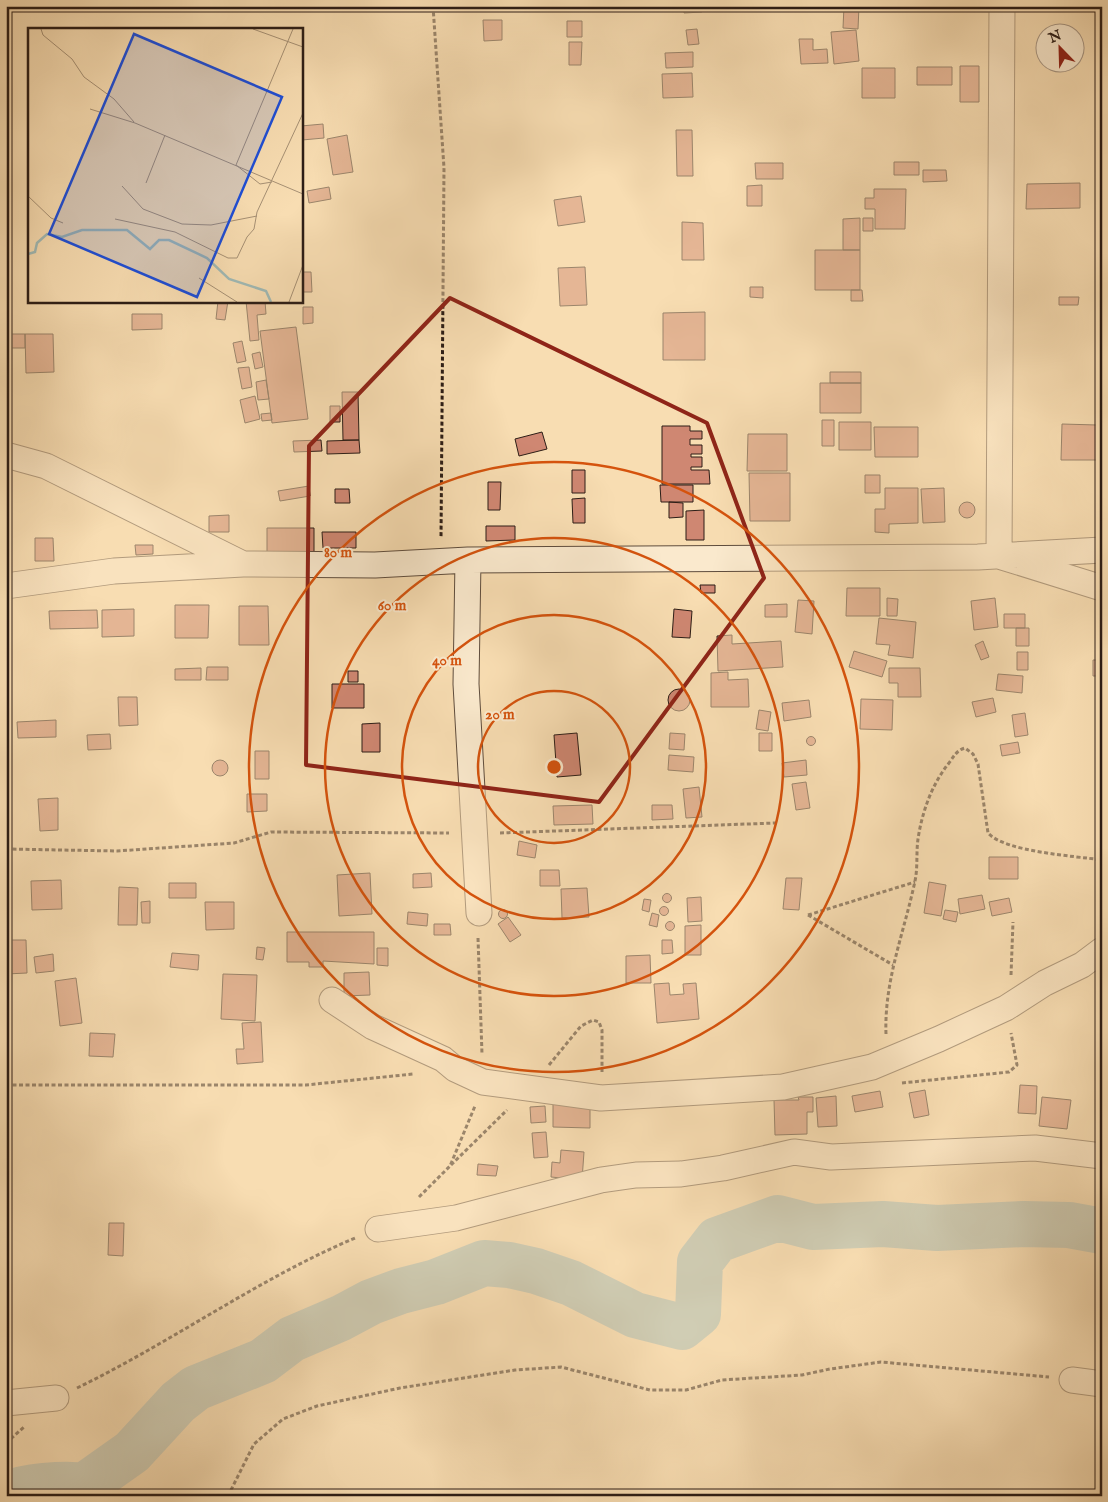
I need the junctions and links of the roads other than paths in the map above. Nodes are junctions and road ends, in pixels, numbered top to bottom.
1 (1002, 6) edge
2 (6, 455) edge
3 (1102, 550) edge
4 (999, 556) junction
5 (468, 560) junction
6 (243, 564) junction
7 (6, 586) edge
8 (1102, 588) edge
9 (479, 913) road end
10 (1102, 950) edge
11 (332, 1000) dead end
12 (1102, 1156) edge
13 (378, 1229) road end
14 (1072, 1380) road end
15 (1102, 1384) edge
16 (56, 1398) road end
17 (6, 1403) edge

1 - 4 street
2 - 6 street
3 - 4 street
4 - 5 street
4 - 8 street
5 - 6 street
5 - 9 street
6 - 7 street
10 - 11 street
12 - 13 street
14 - 15 street
16 - 17 street

